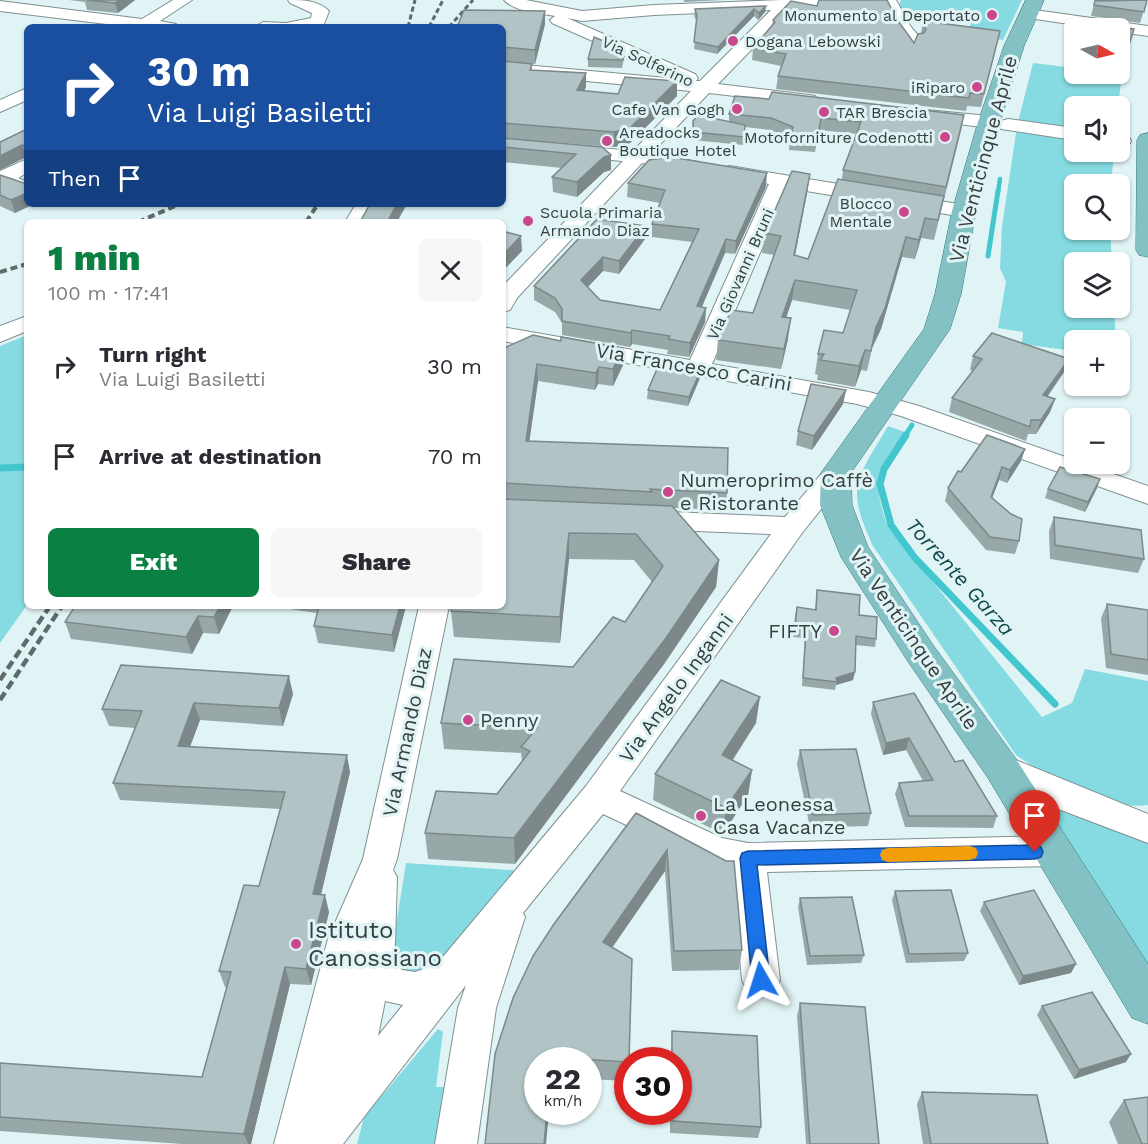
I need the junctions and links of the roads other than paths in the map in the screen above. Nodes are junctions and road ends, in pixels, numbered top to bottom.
1 (184, 0) edge
2 (296, 0) edge
3 (512, 0) edge
4 (880, 0) edge
5 (888, 0) edge
6 (760, 2) edge
7 (789, 2) edge
8 (3, 10) edge
9 (1030, 12) edge
10 (516, 17) edge
11 (1064, 22) edge
12 (132, 24) edge
13 (143, 24) edge
14 (304, 24) edge
15 (1148, 31) edge
16 (1130, 35) edge
17 (1148, 37) edge
18 (914, 40) edge
19 (506, 68) edge
20 (506, 75) edge
21 (9, 83) dead end
22 (24, 86) edge
23 (700, 90) junction
24 (24, 95) edge
25 (830, 103) edge
26 (0, 107) edge
27 (911, 113) edge
28 (999, 124) junction
29 (1064, 133) edge
30 (1148, 140) edge
31 (506, 145) edge
32 (1148, 145) edge
33 (639, 157) junction
34 (24, 167) edge
35 (781, 180) junction
36 (24, 188) edge
37 (964, 211) junction
38 (1148, 250) edge
39 (506, 297) edge
40 (24, 324) edge
41 (0, 335) edge
42 (506, 335) edge
43 (699, 367) junction
44 (885, 403) junction
45 (836, 473) junction
46 (1148, 495) edge
47 (618, 519) edge
48 (792, 525) junction
49 (433, 609) edge
50 (1001, 767) junction
51 (598, 796) junction
52 (1148, 829) edge
53 (1053, 851) junction
54 (748, 858) junction
55 (380, 859) junction
56 (512, 900) junction
57 (374, 962) junction
58 (450, 976) junction
59 (761, 980) dead end
60 (1148, 1003) edge
61 (340, 1128) edge
62 (295, 1144) edge
63 (317, 1144) edge
64 (456, 1144) edge

1 - 13 street
2 - 14 street
3 - 6 street, Via Solferino
4 - 7 street
5 - 18 street
6 - 7 street, Via Solferino
7 - 23 street, Via Solferino
8 - 12 street
9 - 11 street
9 - 15 street
9 - 28 main road, Via Venticinque Aprile
10 - 23 street, Via Solferino
16 - 17 street
19 - 23 street
20 - 23 street
21 - 22 street
23 - 25 street
23 - 33 street
24 - 26 street
27 - 28 street
28 - 29 street
28 - 37 main road, Via Venticinque Aprile
30 - 32 main road
31 - 33 street
32 - 38 main road
33 - 35 street
33 - 39 street
34 - 36 street
35 - 37 street
35 - 43 street, Via Giovanni Bruni
37 - 44 main road, Via Venticinque Aprile
40 - 41 street
42 - 43 street, Via Francesco Carini
43 - 44 street, Via Francesco Carini
44 - 45 main road, Via Venticinque Aprile
44 - 46 street, Via Francesco Carini
45 - 48 street, Via Angelo Inganni
45 - 50 main road, Via Venticinque Aprile
47 - 48 street
48 - 51 street, Via Angelo Inganni
49 - 55 street, Via Armando Diaz
50 - 52 street
50 - 53 main road, Via Venticinque Aprile
51 - 54 street
51 - 56 street, Via Angelo Inganni
53 - 54 street
53 - 60 main road, Via Venticinque Aprile
54 - 59 street
55 - 57 street, Via Armando Diaz
55 - 62 street, Via Armando Diaz
56 - 58 street, Via Angelo Inganni
56 - 64 street, Via Angelo Inganni
57 - 58 street
57 - 61 street, Via Armando Diaz
58 - 61 street, Via Angelo Inganni
61 - 63 street, Via Angelo Inganni

